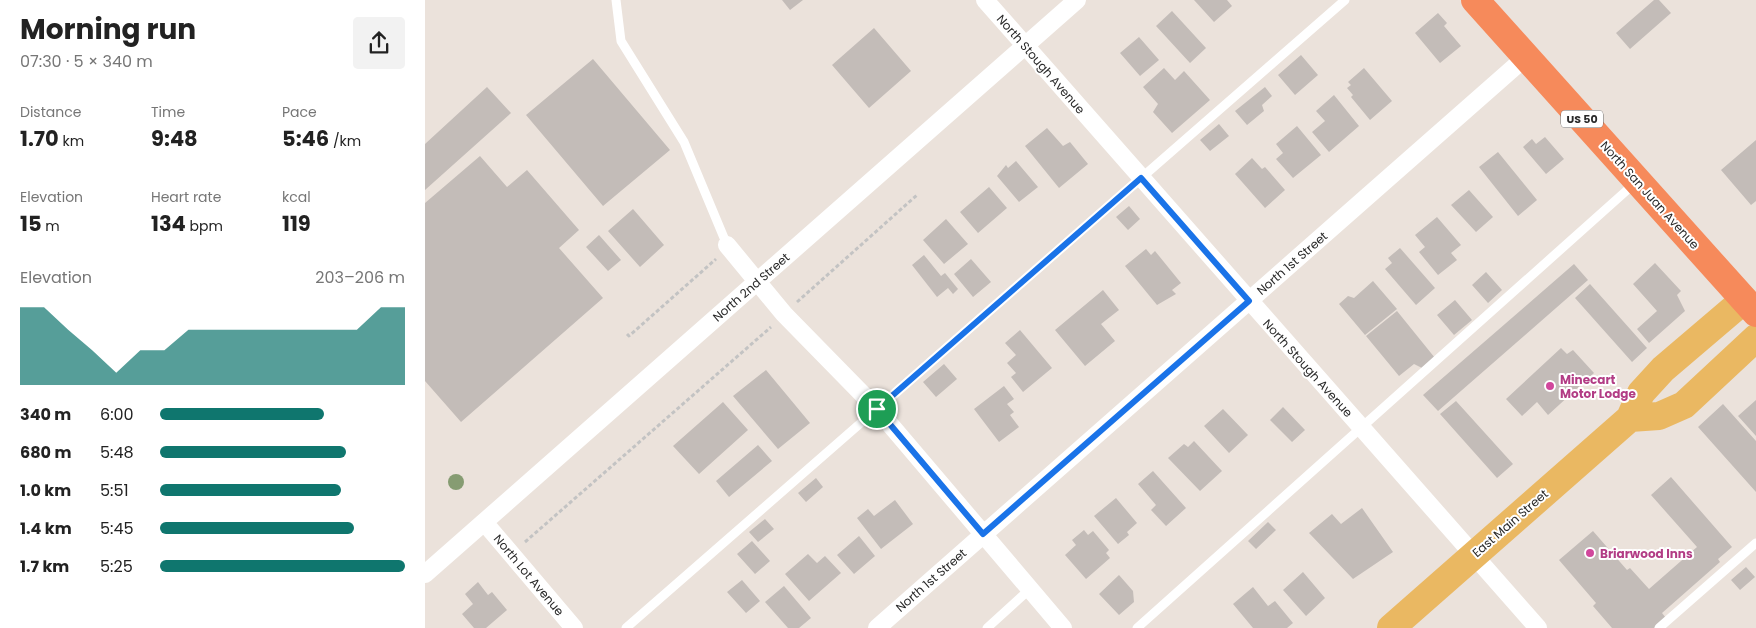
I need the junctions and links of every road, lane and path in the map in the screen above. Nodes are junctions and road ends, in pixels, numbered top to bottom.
1 (616, 0) edge
2 (985, 0) edge
3 (1077, 0) edge
4 (1345, 0) edge
5 (1475, 0) edge
6 (1025, 45) junction
7 (1527, 56) junction
8 (1141, 178) junction
9 (1637, 181) junction
10 (917, 195) dead end
11 (723, 251) junction
12 (758, 282) junction
13 (1249, 301) junction
14 (1752, 301) edge
15 (784, 314) junction
16 (627, 334) dead end
17 (1756, 338) edge
18 (877, 409) junction
19 (1630, 418) junction
20 (1361, 428) junction
21 (485, 522) junction
22 (983, 534) junction
23 (1756, 543) edge
24 (511, 553) junction
25 (1474, 555) junction
26 (425, 574) edge
27 (1030, 589) junction
28 (574, 628) edge
29 (626, 628) edge
30 (877, 628) edge
31 (987, 628) edge
32 (1063, 628) edge
33 (1137, 628) edge
34 (1391, 628) edge
35 (1538, 628) edge
36 (1659, 628) edge

1 - 11 lane
2 - 6 street, North Stough Avenue
3 - 6 street, North 2nd Street
4 - 8 lane
5 - 7 highway, North San Juan Avenue / US 50
6 - 8 street, North Stough Avenue
6 - 12 street, North 2nd Street
7 - 9 highway, North San Juan Avenue / US 50
7 - 13 street, North 1st Street
8 - 13 street, North Stough Avenue
8 - 18 lane
9 - 14 highway, North San Juan Avenue / US 50
9 - 20 lane
10 - 15 path
11 - 12 street
11 - 16 path
12 - 15 street
12 - 21 street, North 2nd Street
13 - 20 street, North Stough Avenue
13 - 22 street, North 1st Street
14 - 19 main road, East Main Street
15 - 18 street
15 - 24 path
17 - 19 main road
18 - 22 street
18 - 29 lane
19 - 25 main road, East Main Street
20 - 25 street, North Stough Avenue
20 - 33 lane
21 - 24 street, North Lot Avenue
21 - 26 street, North 2nd Street
22 - 27 street
22 - 30 street, North 1st Street
23 - 36 lane
24 - 28 street, North Lot Avenue
25 - 34 main road, East Main Street
25 - 35 street, North Stough Avenue
27 - 31 lane
27 - 32 street

